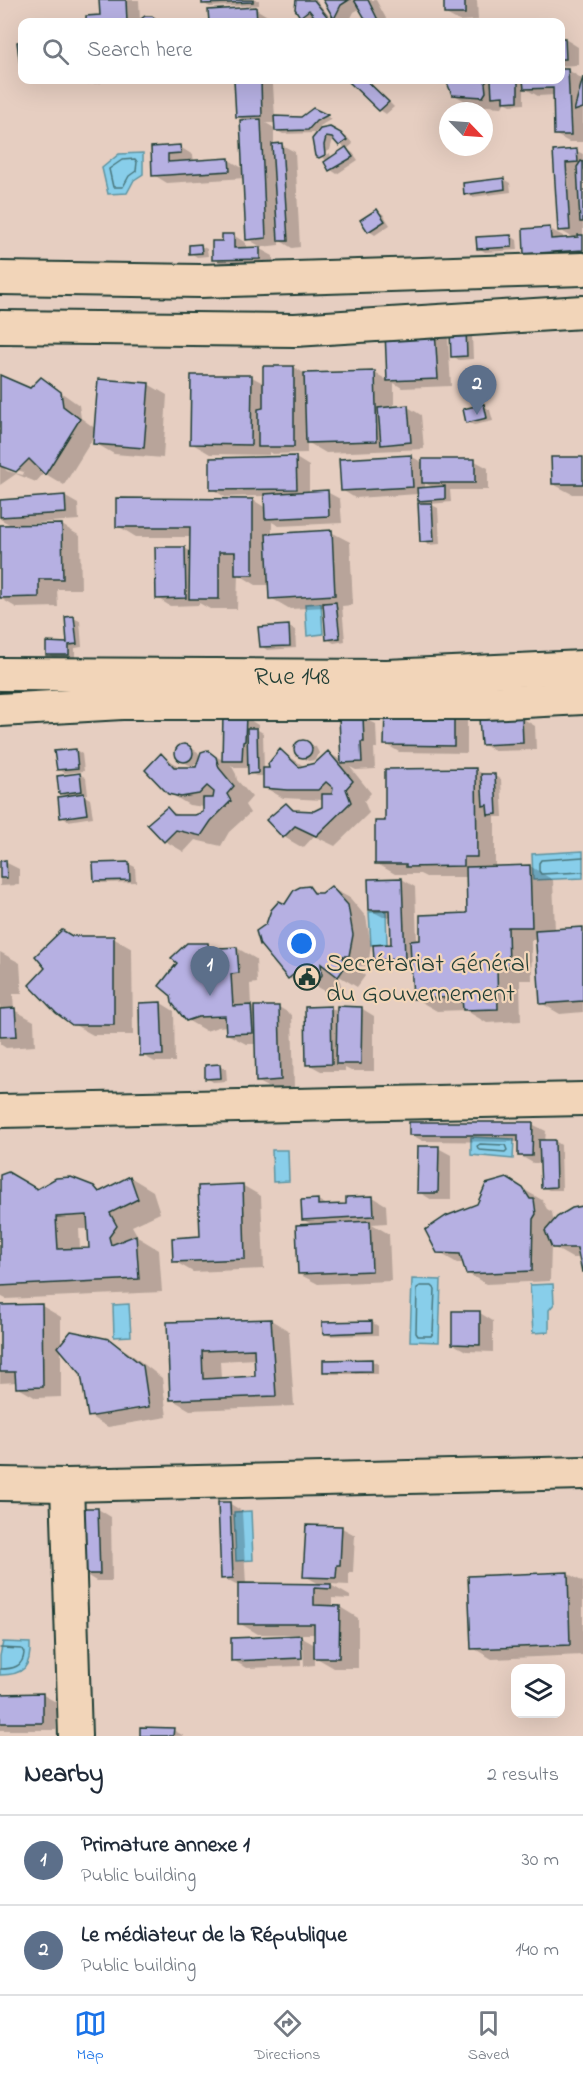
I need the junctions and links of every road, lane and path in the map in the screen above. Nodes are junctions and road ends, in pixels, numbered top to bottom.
1 (583, 269) edge
2 (0, 278) edge
3 (260, 279) junction
4 (583, 312) edge
5 (0, 327) edge
6 (262, 329) junction
7 (583, 667) edge
8 (0, 674) edge
9 (264, 689) junction
10 (583, 698) edge
11 (0, 710) edge
12 (583, 1099) edge
13 (0, 1111) edge
14 (583, 1473) edge
15 (0, 1485) edge
16 (67, 1485) junction
17 (75, 1736) edge

1 - 3 street
2 - 3 street
3 - 6 street
4 - 6 street
5 - 6 street
7 - 9 street, Rue 148
8 - 9 street, Rue 148
9 - 10 street
9 - 11 street
12 - 13 street
14 - 16 street
15 - 16 street
16 - 17 street

